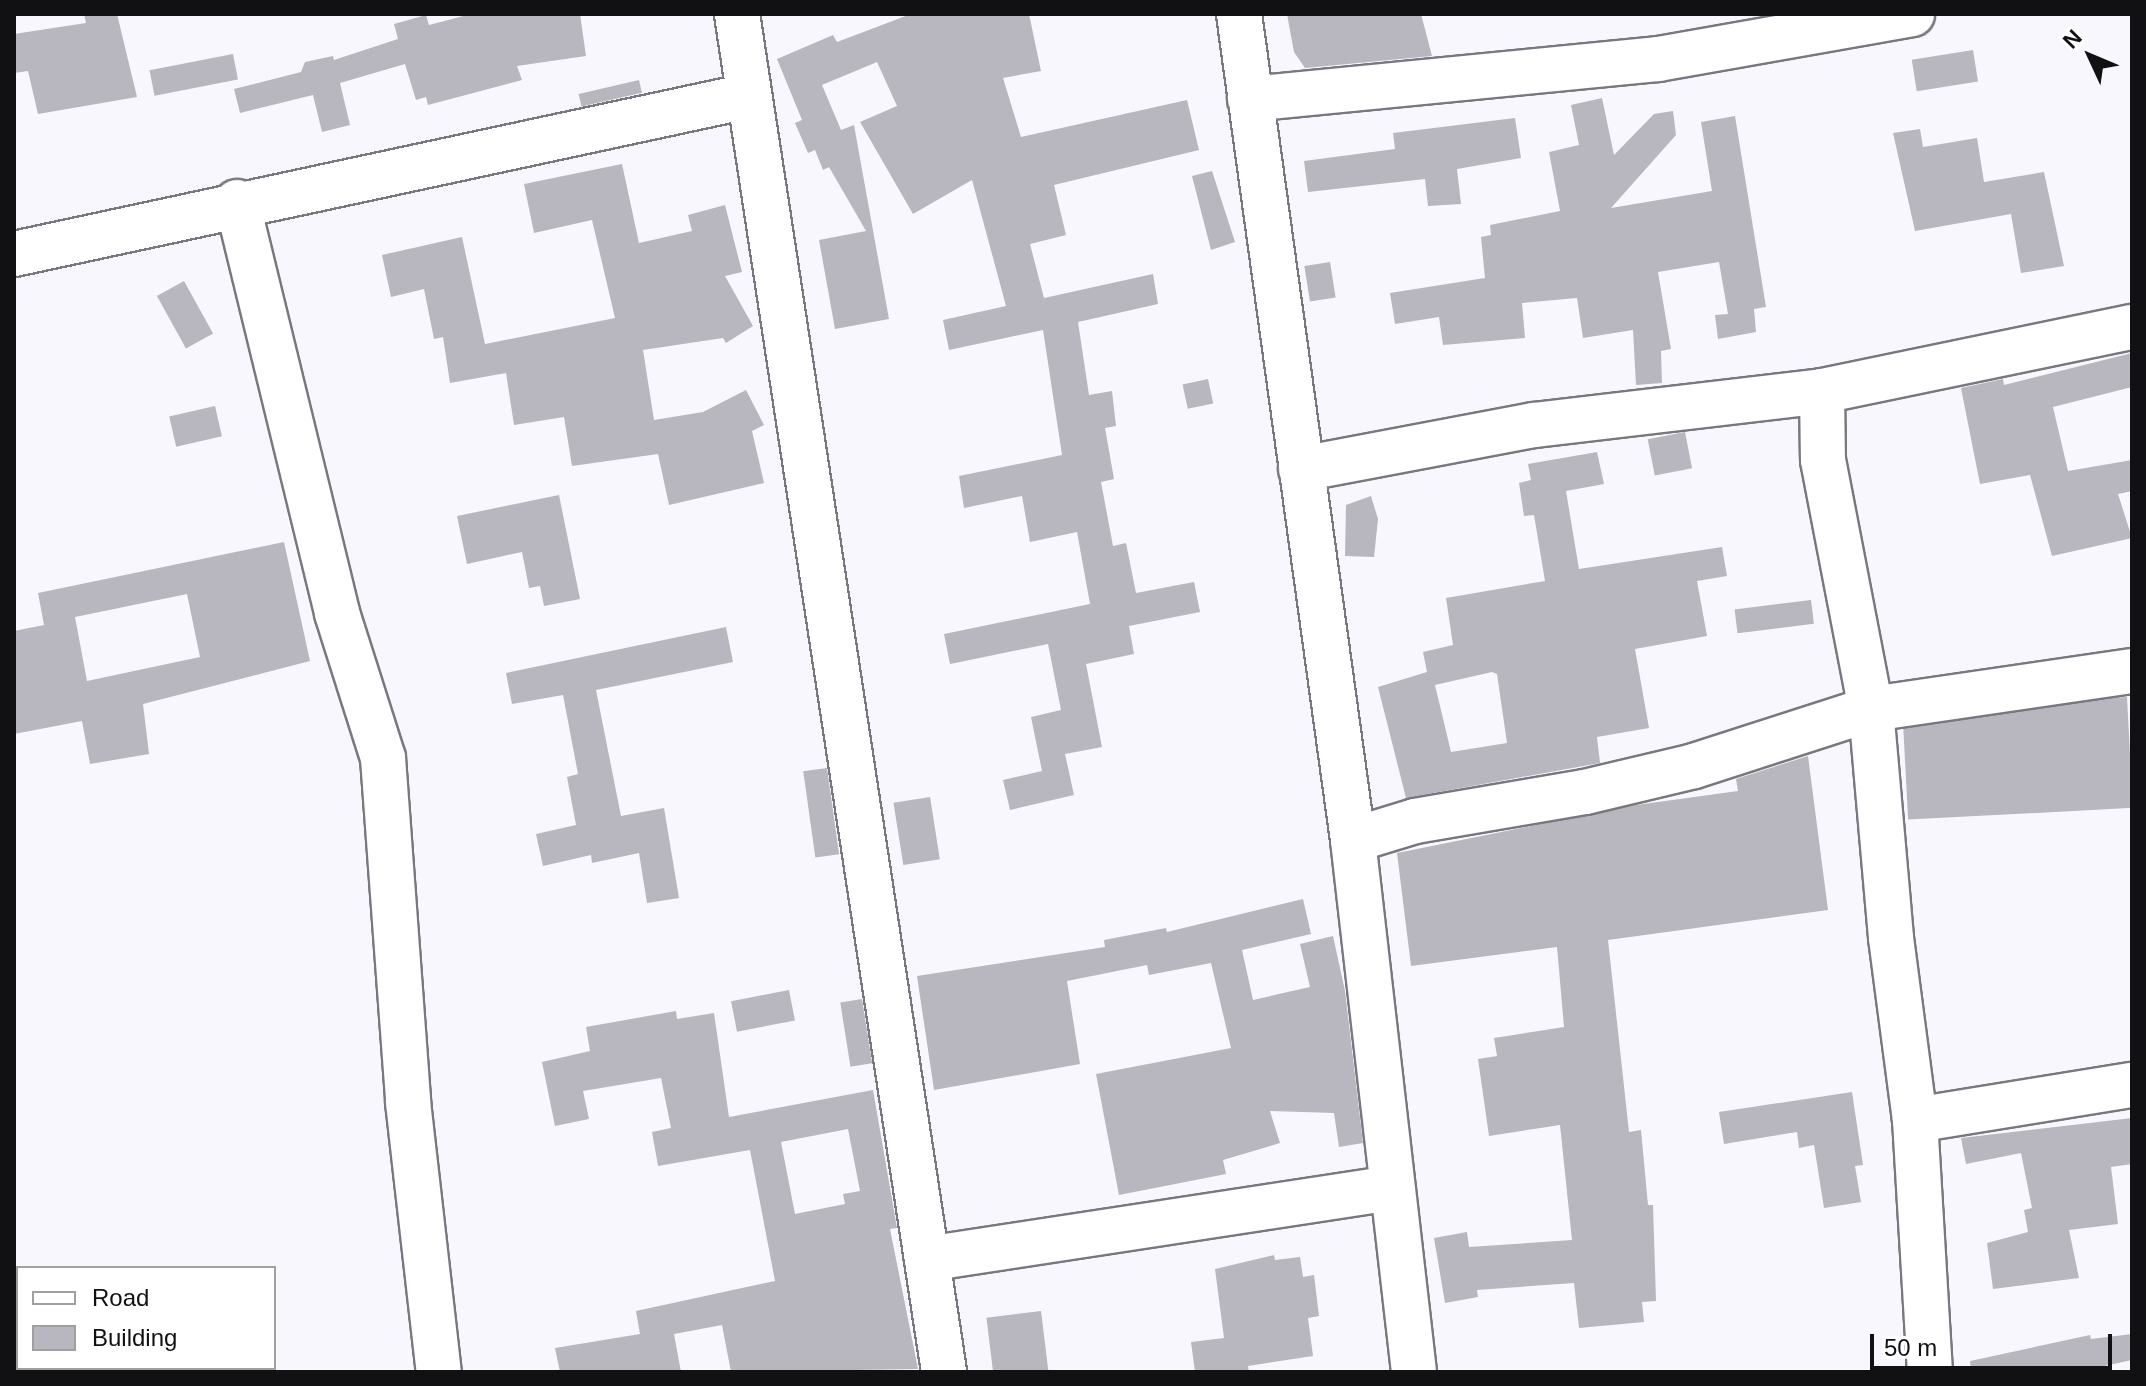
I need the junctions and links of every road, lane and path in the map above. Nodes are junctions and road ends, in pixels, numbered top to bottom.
1 (737, 14) edge
2 (1239, 14) edge
3 (1912, 14) edge
4 (748, 96) junction
5 (1250, 99) junction
6 (237, 202) junction
7 (14, 254) edge
8 (2132, 327) edge
9 (1822, 391) junction
10 (1301, 469) junction
11 (2132, 671) edge
12 (1871, 709) junction
13 (1353, 840) junction
14 (2132, 1085) edge
15 (1915, 1120) junction
16 (1390, 1188) junction
17 (927, 1259) junction
18 (439, 1372) edge
19 (944, 1372) edge
20 (1414, 1372) edge
21 (1930, 1372) edge

1 - 4 street
2 - 5 street
3 - 5 street
4 - 6 street
4 - 17 street
5 - 10 street
6 - 7 street
6 - 18 street
8 - 9 street
9 - 10 street
9 - 12 street
10 - 13 street
11 - 12 street
12 - 13 street
12 - 15 street
13 - 16 street
14 - 15 street
15 - 21 street
16 - 17 street
16 - 20 street
17 - 19 street

